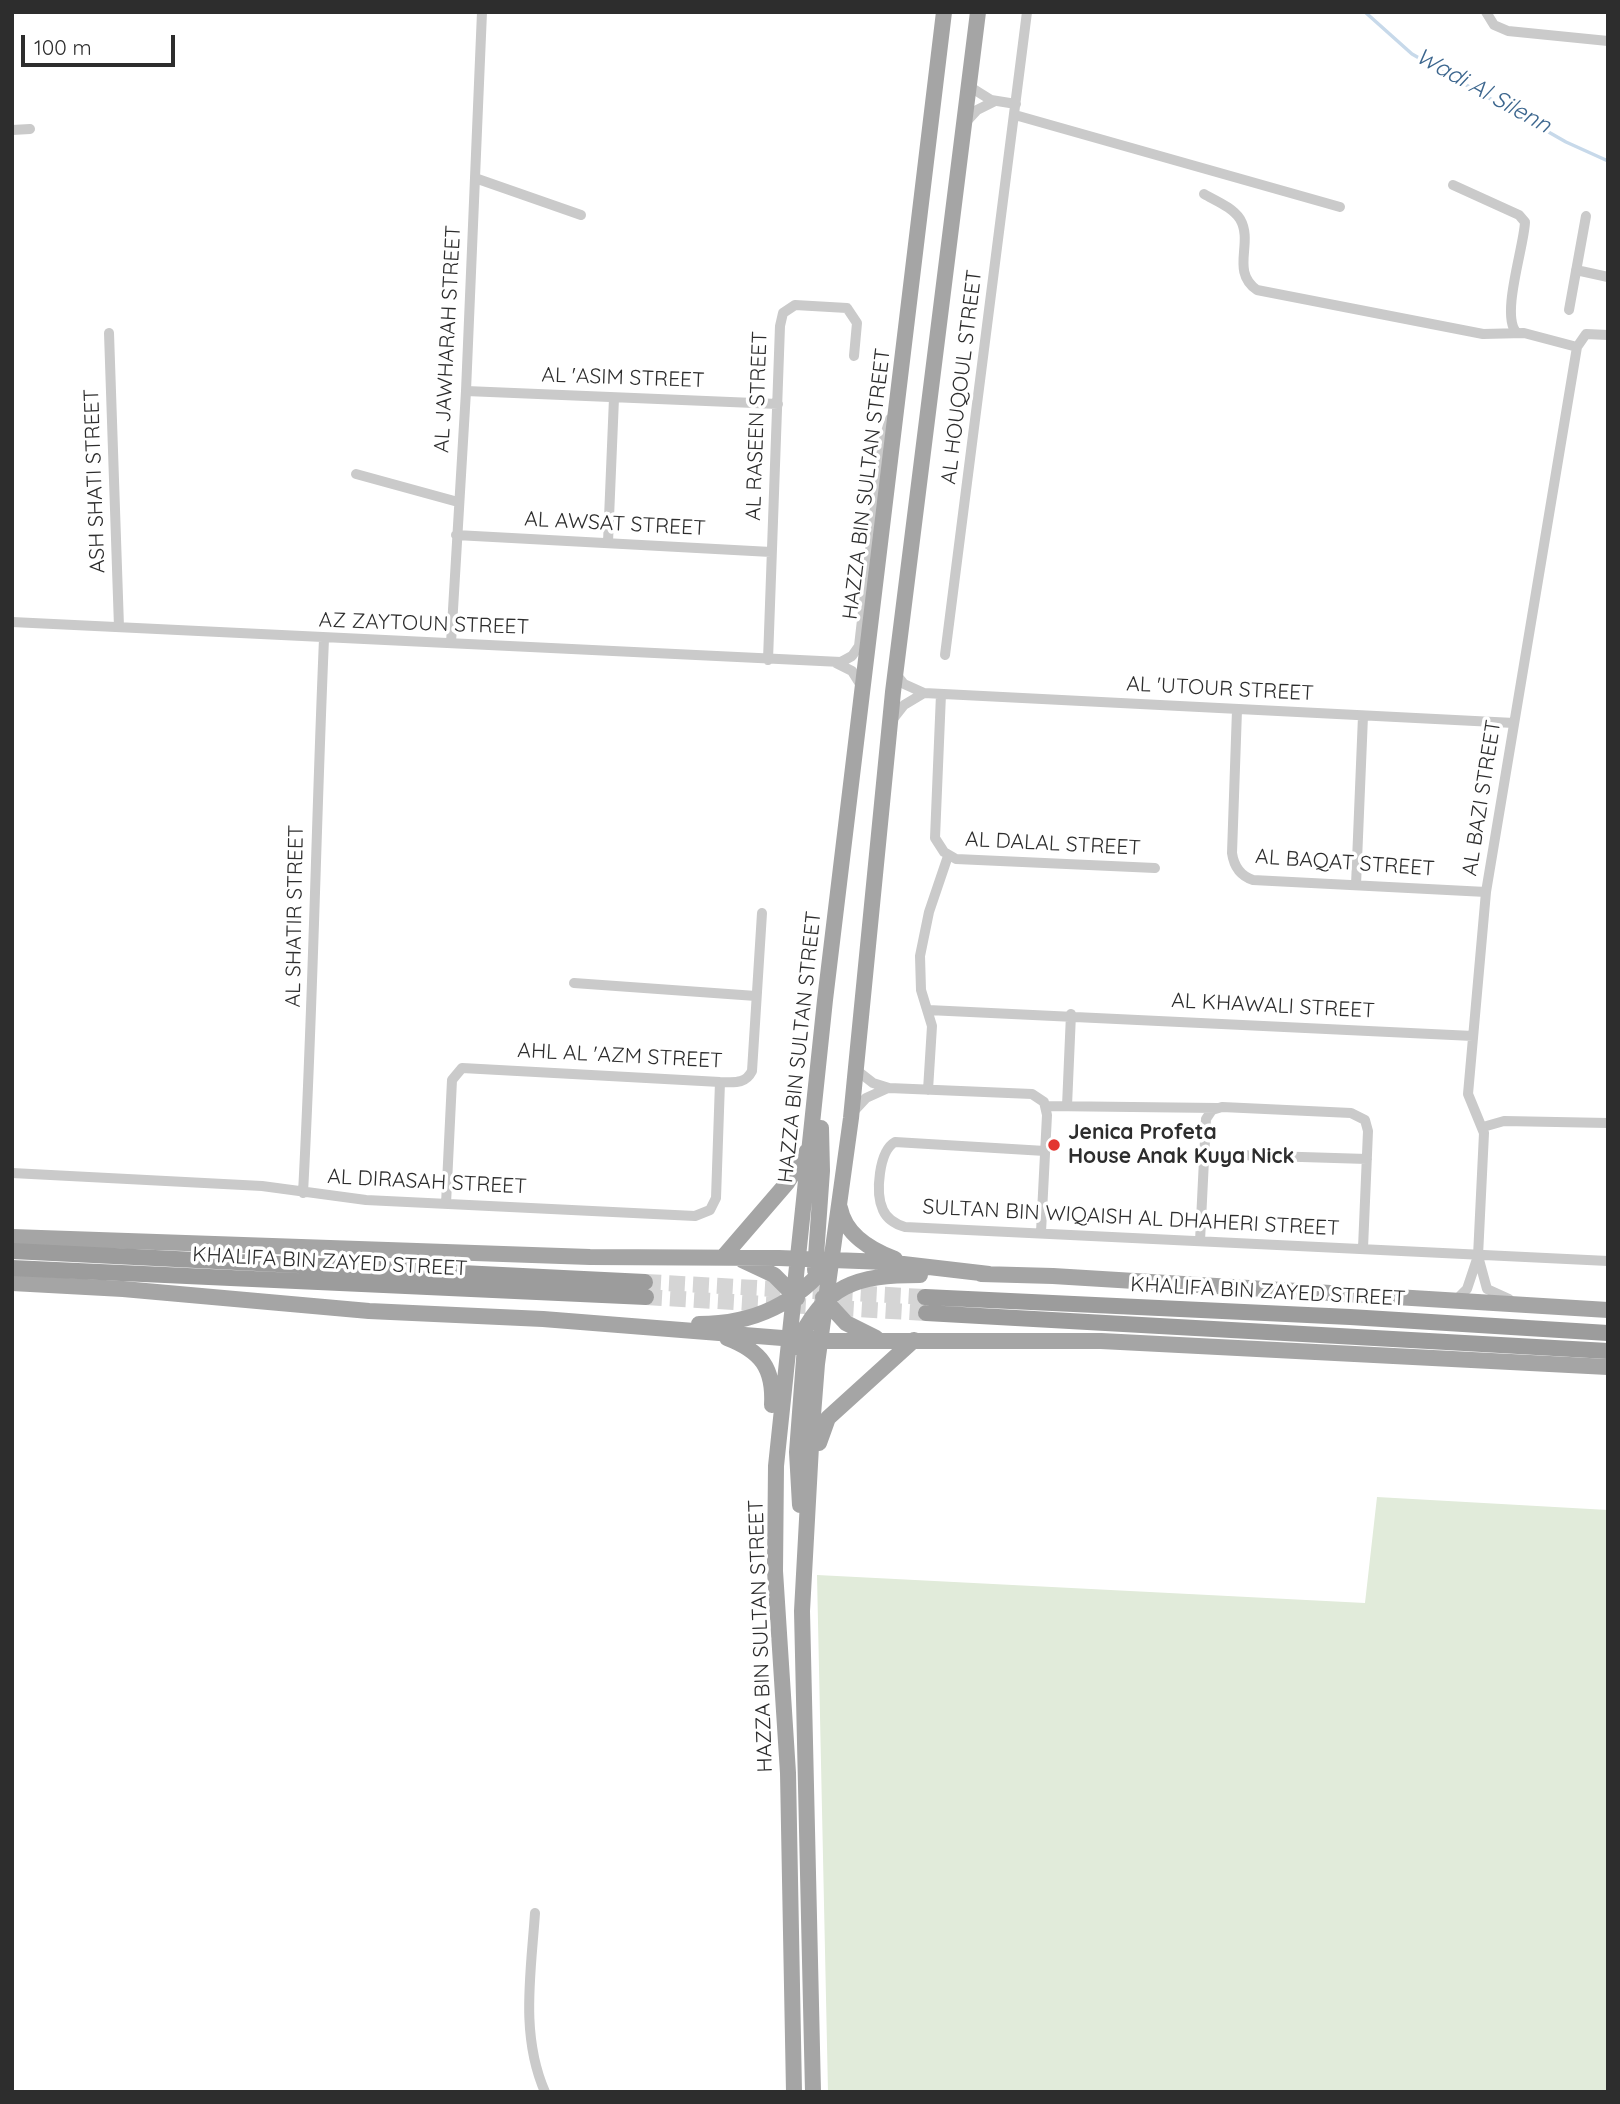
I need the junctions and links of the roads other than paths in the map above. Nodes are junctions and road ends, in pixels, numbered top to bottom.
1 (482, 12) edge
2 (934, 12) edge
3 (944, 12) edge
4 (978, 12) edge
5 (1027, 12) edge
6 (1486, 12) edge
7 (1608, 41) edge
8 (967, 85) junction
9 (995, 101) junction
10 (1016, 110) junction
11 (964, 125) junction
12 (30, 129) dead end
13 (12, 130) edge
14 (929, 150) junction
15 (475, 178) junction
16 (1453, 185) dead end
17 (1204, 194) dead end
18 (1340, 207) dead end
19 (581, 215) dead end
20 (1586, 216) dead end
21 (1576, 270) junction
22 (1608, 277) edge
23 (1569, 310) dead end
24 (1516, 332) junction
25 (109, 333) dead end
26 (1607, 333) edge
27 (1577, 347) junction
28 (854, 356) dead end
29 (466, 391) junction
30 (614, 398) junction
31 (778, 404) junction
32 (899, 407) junction
33 (356, 474) dead end
34 (458, 502) junction
35 (456, 535) junction
36 (608, 542) junction
37 (771, 552) junction
38 (12, 622) edge
39 (119, 627) junction
40 (324, 639) junction
41 (451, 643) junction
42 (945, 655) dead end
43 (768, 660) junction
44 (835, 663) junction
45 (896, 673) junction
46 (924, 693) junction
47 (942, 694) junction
48 (863, 696) junction
49 (1237, 710) junction
50 (1363, 716) junction
51 (1514, 723) junction
52 (891, 725) junction
53 (948, 856) junction
54 (1155, 868) dead end
55 (1356, 885) junction
56 (1486, 892) junction
57 (762, 913) dead end
58 (573, 983) dead end
59 (756, 996) junction
60 (928, 1010) junction
61 (1071, 1014) junction
62 (1473, 1036) junction
63 (854, 1068) junction
64 (719, 1082) junction
65 (889, 1088) junction
66 (928, 1090) junction
67 (816, 1096) junction
68 (1046, 1106) junction
69 (1067, 1106) junction
70 (1217, 1108) junction
71 (850, 1118) junction
72 (1608, 1123) edge
73 (1483, 1127) junction
74 (811, 1142) junction
75 (1045, 1151) junction
76 (1204, 1154) junction
77 (1367, 1159) junction
78 (12, 1173) edge
79 (303, 1193) junction
80 (839, 1202) junction
81 (446, 1204) junction
82 (1041, 1232) junction
83 (12, 1237) edge
84 (1200, 1241) junction
85 (1363, 1248) junction
86 (12, 1251) edge
87 (728, 1256) junction
88 (1478, 1256) junction
89 (798, 1258) junction
90 (823, 1260) junction
91 (1608, 1261) edge
92 (12, 1268) edge
93 (989, 1274) junction
94 (816, 1278) junction
95 (12, 1283) edge
96 (794, 1295) junction
97 (925, 1297) tunnel mouth
98 (1456, 1300) junction
99 (825, 1301) junction
100 (1514, 1304) junction
101 (1608, 1310) edge
102 (926, 1314) tunnel mouth
103 (543, 1319) junction
104 (1608, 1333) edge
105 (719, 1335) junction
106 (805, 1336) junction
107 (914, 1340) junction
108 (885, 1341) junction
109 (1608, 1351) edge
110 (1608, 1367) edge
111 (775, 1502) junction
112 (805, 1525) junction
113 (536, 1913) dead end
114 (793, 2091) edge
115 (545, 2092) edge
116 (813, 2092) edge

1 - 15 street, AL JAWHARAH STREET
2 - 14 main road
3 - 14 main road, HAZZA BIN SULTAN STREET
4 - 8 main road
5 - 10 street, AL HOUQOUL STREET
6 - 7 street
8 - 9 street
8 - 11 main road
9 - 10 street
9 - 11 street
10 - 18 street
10 - 42 street, AL HOUQOUL STREET
11 - 45 main road
12 - 13 street
14 - 32 main road, HAZZA BIN SULTAN STREET
15 - 19 street
15 - 29 street, AL JAWHARAH STREET
16 - 24 street
17 - 24 street
20 - 21 street
21 - 22 street
21 - 23 street
24 - 27 street
25 - 39 street, ASH SHATI STREET
26 - 27 street
27 - 51 street, AL BAZI STREET
28 - 31 street, AL RASEEN STREET
29 - 30 street, AL 'ASIM STREET
29 - 34 street, AL JAWHARAH STREET
30 - 31 street, AL 'ASIM STREET
30 - 36 street
31 - 37 street, AL RASEEN STREET
32 - 44 street
32 - 48 main road, HAZZA BIN SULTAN STREET
33 - 34 street
34 - 35 street, AL JAWHARAH STREET
35 - 36 street, AL AWSAT STREET
35 - 41 street, AL JAWHARAH STREET
36 - 37 street, AL AWSAT STREET
37 - 43 street, AL RASEEN STREET
38 - 39 street, AZ ZAYTOUN STREET
39 - 40 street, AZ ZAYTOUN STREET
40 - 41 street, AZ ZAYTOUN STREET
40 - 79 street, AL SHATIR STREET
41 - 43 street, AZ ZAYTOUN STREET
43 - 44 street, AZ ZAYTOUN STREET
44 - 48 street
45 - 46 street
45 - 52 main road
46 - 47 street, AL 'UTOUR STREET
46 - 52 street
47 - 49 street, AL 'UTOUR STREET
47 - 53 street, AL DALAL STREET
48 - 67 main road, HAZZA BIN SULTAN STREET
49 - 50 street, AL 'UTOUR STREET
49 - 55 street, AL BAQAT STREET
50 - 51 street, AL 'UTOUR STREET
50 - 55 street
51 - 56 street, AL BAZI STREET
52 - 63 main road
53 - 54 street, AL DALAL STREET
53 - 60 street
55 - 56 street, AL BAQAT STREET
56 - 62 street, AL BAZI STREET
57 - 59 street, AHL AL 'AZM STREET
58 - 59 street
59 - 64 street, AHL AL 'AZM STREET
60 - 61 street, AL KHAWALI STREET
60 - 66 street
61 - 62 street, AL KHAWALI STREET
61 - 69 street
62 - 73 street, AL BAZI STREET
63 - 65 street
63 - 71 main road
64 - 81 street, AL DIRASAH STREET
64 - 81 street, AHL AL 'AZM STREET
65 - 66 street
65 - 71 street
66 - 68 street
67 - 74 main road, HAZZA BIN SULTAN STREET
67 - 90 main road
68 - 69 street
68 - 75 street
69 - 70 street
70 - 76 street
70 - 77 street
71 - 80 main road
72 - 73 street
73 - 88 street, AL BAZI STREET
74 - 87 main road
74 - 89 main road, HAZZA BIN SULTAN STREET
75 - 82 street
75 - 82 street, SULTAN BIN WIQAISH AL DHAHERI STREET
76 - 77 street
76 - 84 street
77 - 85 street
78 - 79 street, AL DIRASAH STREET
79 - 81 street, AL DIRASAH STREET
80 - 90 main road
80 - 93 main road
82 - 84 street, SULTAN BIN WIQAISH AL DHAHERI STREET
83 - 87 main road
84 - 85 street, SULTAN BIN WIQAISH AL DHAHERI STREET
85 - 88 street, SULTAN BIN WIQAISH AL DHAHERI STREET
86 - 92 highway, KHALIFA BIN ZAYED STREET
87 - 89 main road
87 - 96 main road
88 - 91 street, SULTAN BIN WIQAISH AL DHAHERI STREET
88 - 98 street, AL BAZI STREET
88 - 100 street, AL BAZI STREET
89 - 90 main road
89 - 96 main road, HAZZA BIN SULTAN STREET
90 - 93 main road
90 - 94 main road
90 - 99 main road
93 - 98 main road
93 - 99 main road
94 - 96 main road
94 - 99 main road
95 - 103 main road
96 - 103 main road
96 - 106 main road
97 - 104 highway, KHALIFA BIN ZAYED STREET
98 - 100 main road
99 - 106 main road
99 - 108 main road
100 - 101 main road
102 - 109 highway, KHALIFA BIN ZAYED STREET
103 - 105 main road
105 - 106 main road
105 - 111 main road
106 - 108 main road
106 - 111 main road, HAZZA BIN SULTAN STREET
106 - 112 main road
107 - 108 main road
107 - 110 main road
107 - 112 main road
111 - 114 main road, HAZZA BIN SULTAN STREET
112 - 116 main road, HAZZA BIN SULTAN STREET
113 - 115 street

